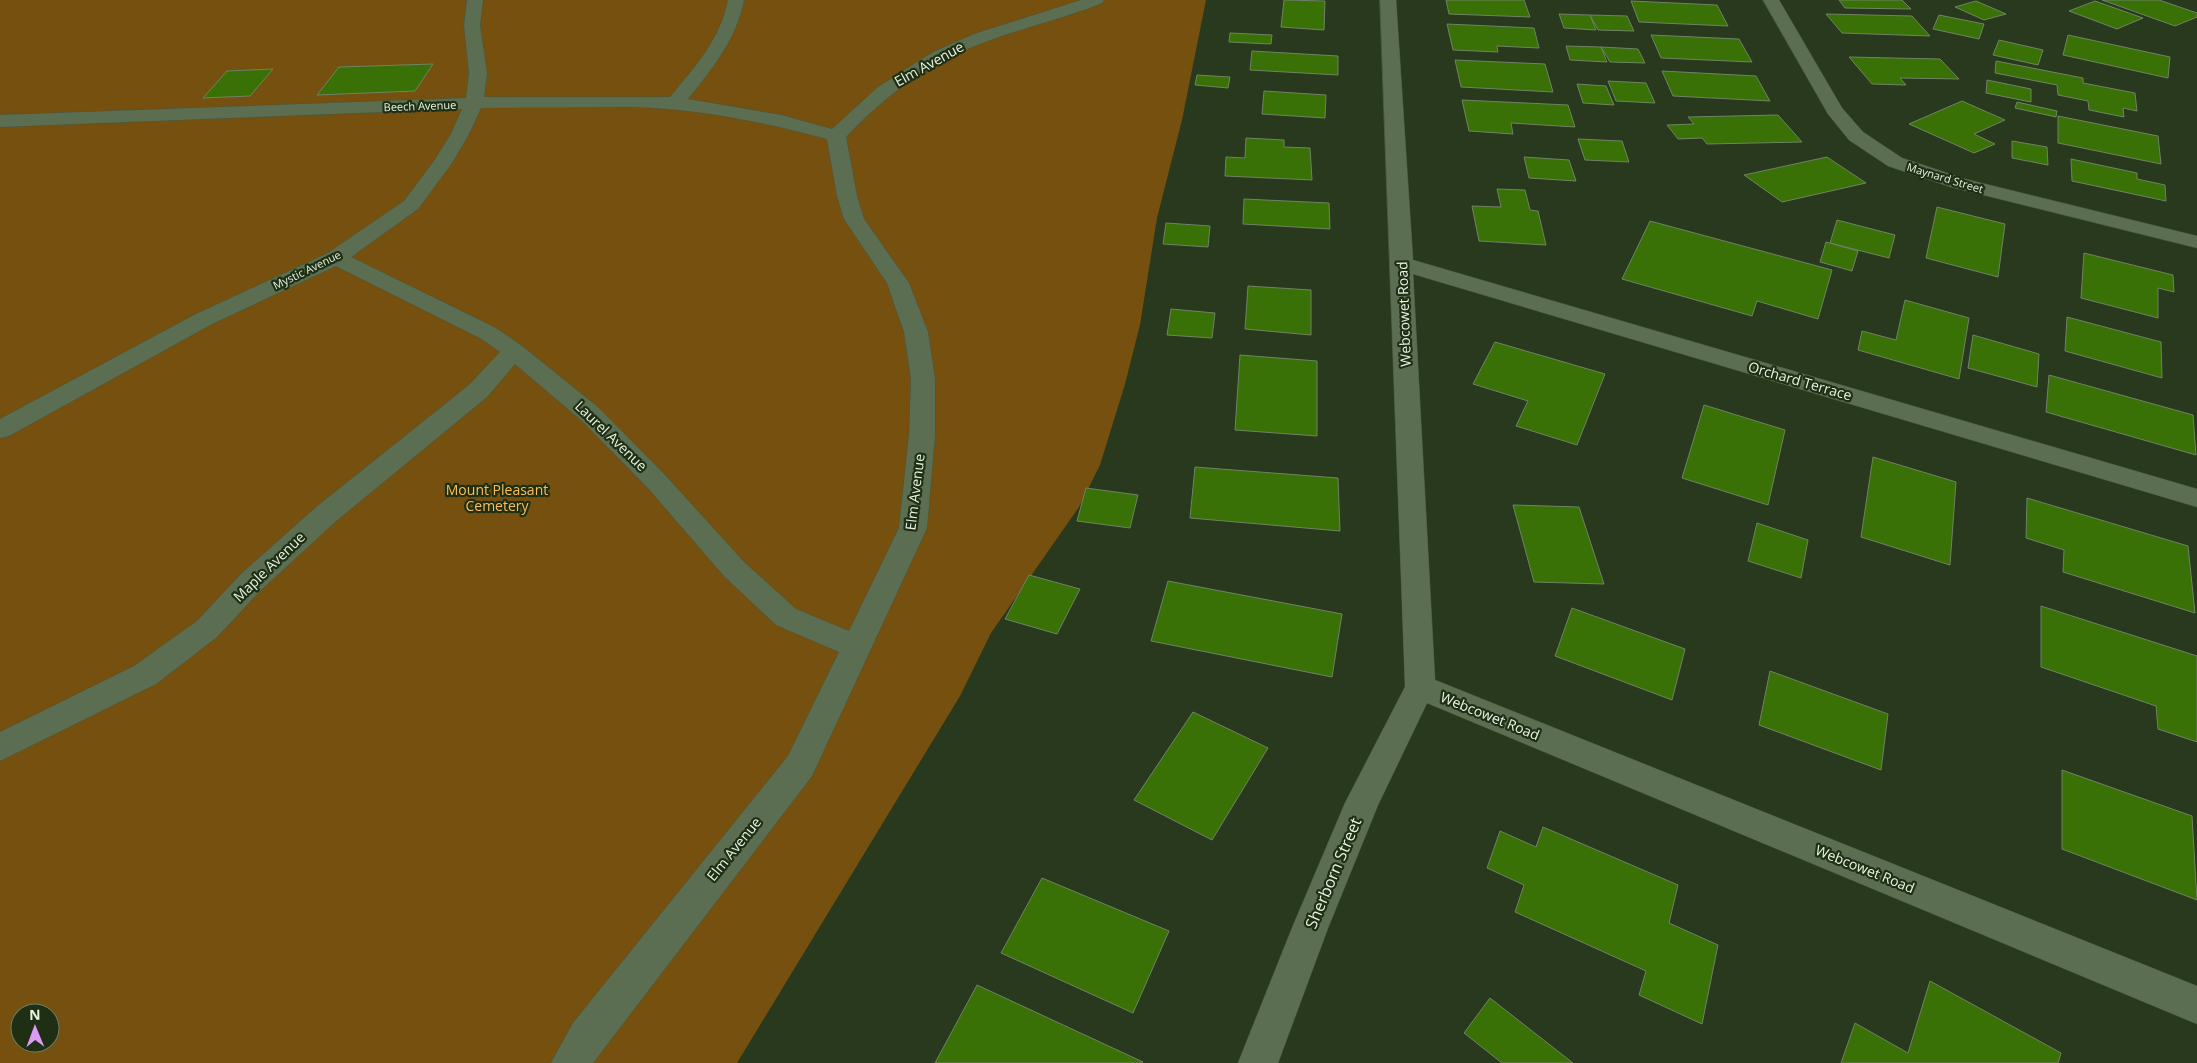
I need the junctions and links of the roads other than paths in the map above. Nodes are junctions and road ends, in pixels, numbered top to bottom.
1 (475, 0) edge
2 (736, 0) edge
3 (1096, 0) edge
4 (1388, 0) edge
5 (1771, 0) edge
6 (675, 103) junction
7 (474, 104) junction
8 (0, 121) edge
9 (836, 136) junction
10 (2197, 242) edge
11 (336, 258) junction
12 (1402, 264) junction
13 (514, 351) junction
14 (0, 430) edge
15 (2197, 498) edge
16 (858, 647) junction
17 (1420, 687) junction
18 (0, 747) edge
19 (2197, 1006) edge
20 (571, 1063) edge
21 (1258, 1063) edge

1 - 7 street, Mystic Avenue
2 - 6 street
3 - 9 street, Elm Avenue
4 - 12 street, Webcowet Road
5 - 10 street, Maynard Street
6 - 7 street, Beech Avenue
6 - 9 street, Beech Avenue
7 - 8 street, Beech Avenue
7 - 11 street, Mystic Avenue
9 - 16 street, Elm Avenue
11 - 13 street, Laurel Avenue
11 - 14 street, Mystic Avenue
12 - 15 street, Orchard Terrace
12 - 17 street, Webcowet Road
13 - 16 street, Laurel Avenue
13 - 18 street, Maple Avenue
16 - 20 street, Elm Avenue
17 - 19 street, Webcowet Road
17 - 21 street, Sherborn Street

